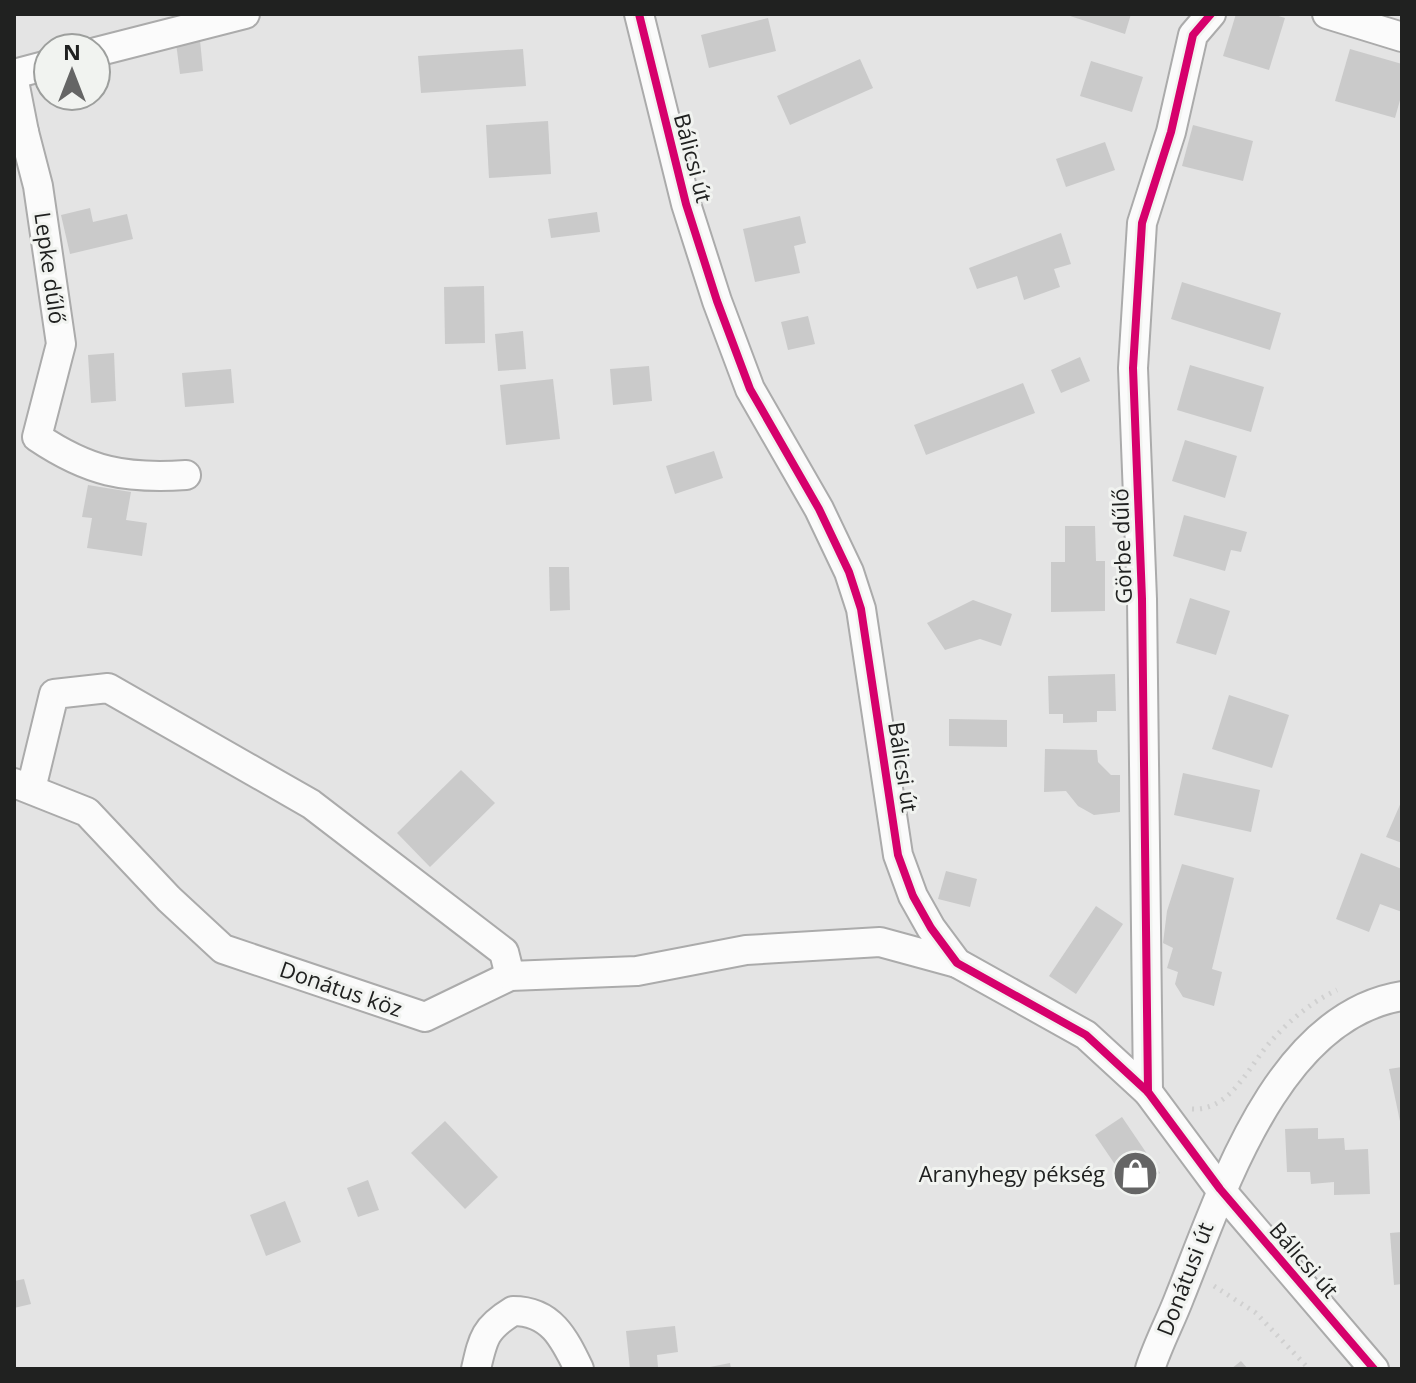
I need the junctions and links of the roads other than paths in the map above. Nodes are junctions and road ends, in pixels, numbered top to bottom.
1 (245, 14) edge
2 (639, 14) edge
3 (1211, 14) edge
4 (1327, 14) edge
5 (1402, 37) edge
6 (112, 48) edge
7 (14, 81) edge
8 (19, 133) edge
9 (186, 475) dead end
10 (23, 786) edge
11 (957, 963) junction
12 (510, 976) junction
13 (1402, 996) edge
14 (1148, 1092) junction
15 (1220, 1189) junction
16 (476, 1369) edge
17 (579, 1369) edge
18 (1150, 1369) edge
19 (1374, 1369) edge

1 - 6 street
2 - 11 street, Bálicsi út
3 - 14 street, Görbe dűlő
4 - 5 street
7 - 8 street, Lepke dűlő
8 - 9 street, Lepke dűlő
10 - 12 street, Donátus köz
10 - 12 street
11 - 12 street, Donátus köz
11 - 14 street, Bálicsi út
13 - 15 street, Donátusi út
14 - 15 street, Bálicsi út
15 - 18 street, Donátusi út
15 - 19 street, Bálicsi út
16 - 17 street

